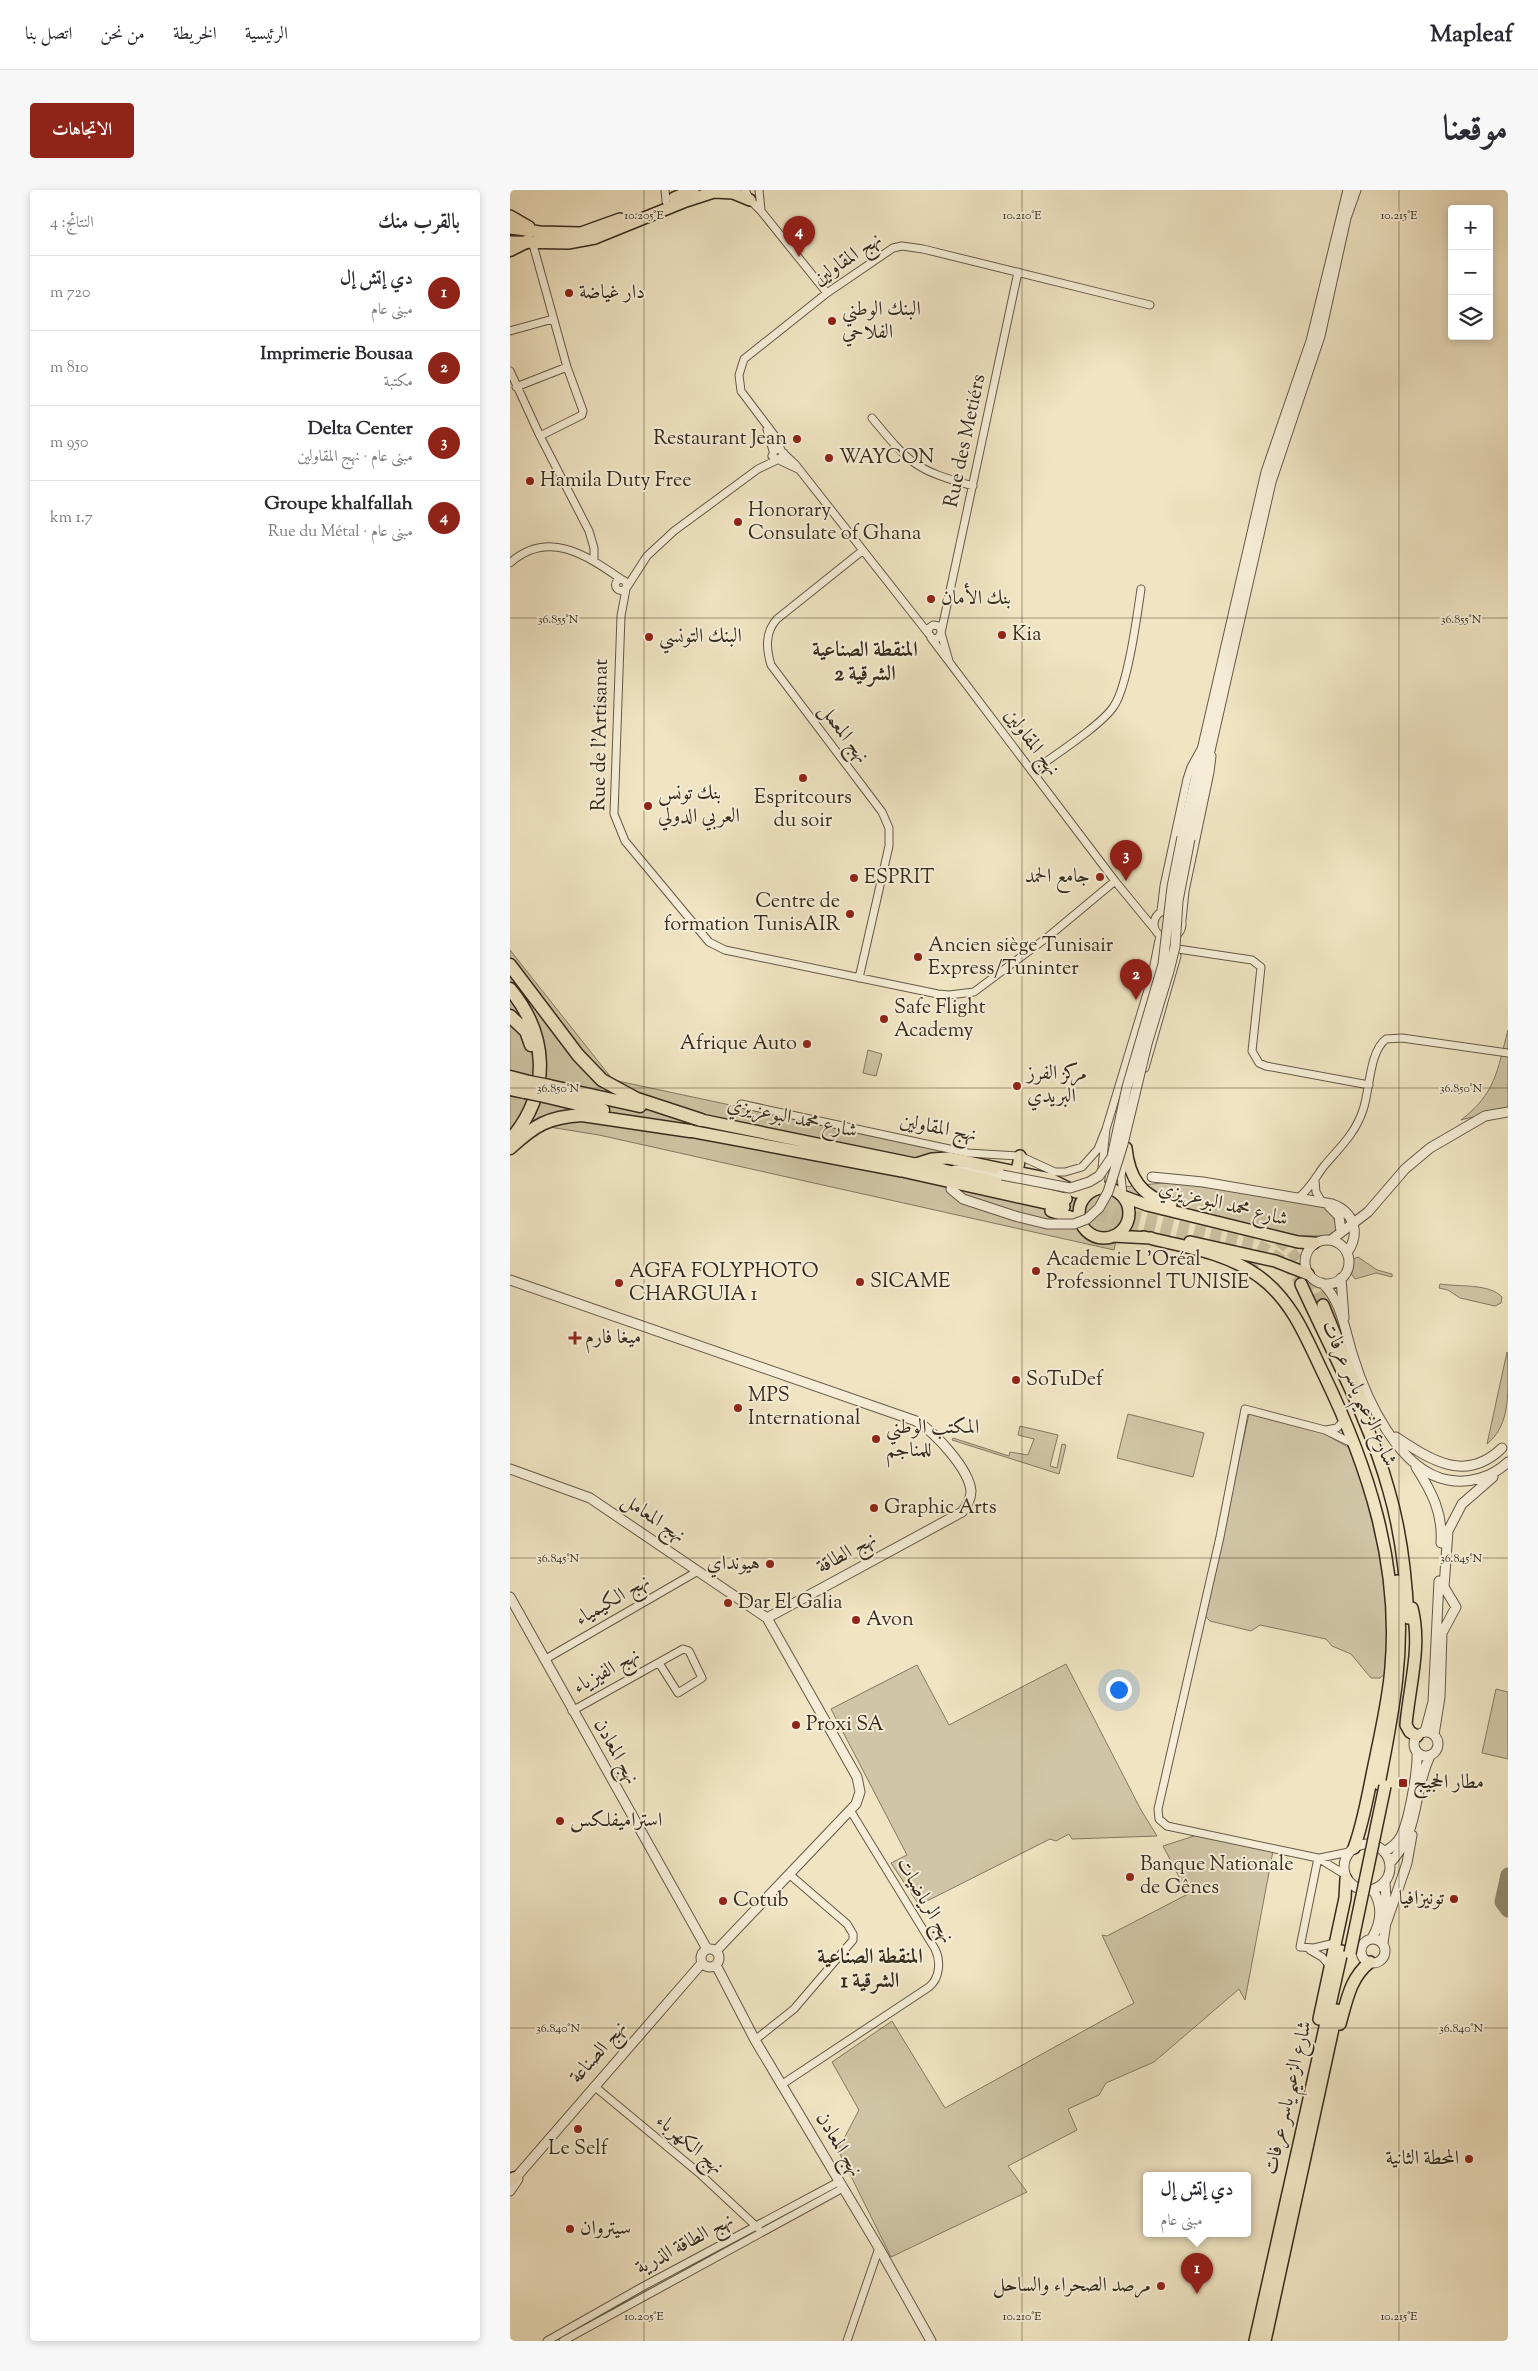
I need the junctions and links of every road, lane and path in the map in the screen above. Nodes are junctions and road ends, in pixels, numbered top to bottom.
1 (693, 190) edge
2 (759, 190) edge
3 (1348, 190) edge
4 (1356, 190) edge
5 (716, 191) edge
6 (666, 195) edge
7 (748, 195) edge
8 (761, 211) junction
9 (510, 216) edge
10 (510, 228) edge
11 (540, 232) junction
12 (530, 241) junction
13 (510, 242) edge
14 (510, 250) edge
15 (1018, 272) junction
16 (827, 293) junction
17 (1150, 305) dead end
18 (553, 319) junction
19 (510, 331) edge
20 (567, 367) junction
21 (510, 371) edge
22 (516, 387) junction
23 (872, 418) dead end
24 (766, 426) junction
25 (540, 436) junction
26 (773, 452) junction
27 (782, 452) junction
28 (778, 460) junction
29 (758, 469) junction
30 (800, 470) junction
31 (973, 486) junction
32 (862, 551) junction
33 (594, 560) junction
34 (510, 563) edge
35 (622, 586) junction
36 (1141, 589) dead end
37 (915, 618) junction
38 (938, 629) junction
39 (929, 636) junction
40 (951, 666) junction
41 (1207, 748) junction
42 (1033, 772) junction
43 (1186, 838) junction
44 (1115, 881) junction
45 (1139, 912) junction
46 (1160, 913) junction
47 (1182, 920) junction
48 (1181, 931) junction
49 (1158, 933) junction
50 (1178, 949) junction
51 (510, 965) edge
52 (859, 978) junction
53 (510, 989) edge
54 (510, 1016) edge
55 (1508, 1053) edge
56 (510, 1077) edge
57 (1369, 1086) junction
58 (527, 1087) junction
59 (510, 1089) edge
60 (546, 1091) junction
61 (741, 1104) dead end
62 (1508, 1112) edge
63 (701, 1120) junction
64 (1106, 1129) junction
65 (690, 1131) junction
66 (510, 1132) edge
67 (510, 1140) edge
68 (510, 1148) edge
69 (1126, 1148) junction
70 (1020, 1156) junction
71 (916, 1164) junction
72 (944, 1170) junction
73 (1049, 1170) junction
74 (902, 1171) junction
75 (1017, 1172) junction
76 (1152, 1177) dead end
77 (1315, 1180) junction
78 (951, 1190) junction
79 (1095, 1190) junction
80 (1124, 1196) junction
81 (1298, 1198) junction
82 (1322, 1202) junction
83 (1080, 1220) junction
84 (1354, 1222) junction
85 (1250, 1224) tunnel mouth
86 (1341, 1232) junction
87 (1113, 1236) junction
88 (1144, 1237) junction
89 (1331, 1240) junction
90 (1314, 1243) junction
91 (1346, 1253) junction
92 (1263, 1270) tunnel mouth
93 (1308, 1274) junction
94 (1341, 1278) junction
95 (510, 1280) edge
96 (1322, 1283) junction
97 (1301, 1284) tunnel mouth
98 (1323, 1305) tunnel mouth
99 (1344, 1323) junction
100 (1345, 1419) junction
101 (1325, 1430) junction
102 (1390, 1433) junction
103 (1356, 1446) junction
104 (1502, 1448) dead end
105 (1412, 1461) junction
106 (1508, 1462) edge
107 (510, 1469) edge
108 (1500, 1470) junction
109 (1400, 1539) junction
110 (698, 1571) junction
111 (1407, 1595) junction
112 (510, 1597) edge
113 (767, 1618) junction
114 (544, 1660) junction
115 (659, 1662) junction
116 (1437, 1680) junction
117 (572, 1711) junction
118 (1425, 1734) junction
119 (1417, 1752) junction
120 (1430, 1756) junction
121 (1382, 1785) junction
122 (850, 1810) junction
123 (1414, 1821) junction
124 (1351, 1850) junction
125 (1384, 1852) junction
126 (1318, 1858) junction
127 (1390, 1863) junction
128 (789, 1874) junction
129 (1345, 1876) junction
130 (1385, 1883) junction
131 (1374, 1890) junction
132 (1387, 1921) junction
133 (1372, 1938) junction
134 (1383, 1943) junction
135 (1307, 1948) junction
136 (1342, 1949) junction
137 (711, 1950) junction
138 (1370, 1962) junction
139 (702, 1963) junction
140 (716, 1965) junction
141 (1330, 1966) junction
142 (755, 2040) junction
143 (1325, 2060) junction
144 (781, 2085) junction
145 (594, 2086) junction
146 (1310, 2092) junction
147 (525, 2168) junction
148 (512, 2181) edge
149 (841, 2185) junction
150 (510, 2191) edge
151 (758, 2228) junction
152 (880, 2248) junction
153 (547, 2341) edge
154 (563, 2341) edge
155 (847, 2341) edge
156 (931, 2341) edge
157 (1255, 2341) edge
158 (1265, 2341) edge

1 - 6 main road
2 - 8 street
3 - 41 street
4 - 41 street
5 - 7 main road
5 - 12 main road
6 - 11 main road
7 - 8 street
8 - 16 street
9 - 11 main road
10 - 11 main road
12 - 13 main road
12 - 14 highway
12 - 18 street
15 - 16 street, نهج المقاولين
15 - 17 street, نهج المقاولين
15 - 31 street, Rue des Metiérs
16 - 24 street, نهج المقاولين
18 - 19 street
18 - 20 street
20 - 22 street
20 - 25 street
21 - 22 street
22 - 25 street
23 - 31 street
24 - 26 street, نهج المقاولين
24 - 27 street, نهج المقاولين
25 - 33 street
26 - 27 street
26 - 28 street
26 - 29 street
27 - 28 street
27 - 30 street, نهج المقاولين
28 - 29 street
28 - 30 street, نهج المقاولين
29 - 35 street
30 - 32 street, نهج المقاولين
31 - 38 street, Rue des Metiérs
32 - 37 street, نهج المقاولين
32 - 52 street, نهج المعمل
33 - 34 street
33 - 35 street
35 - 52 street, Rue de l'Artisanat
36 - 42 street
37 - 38 street
37 - 39 street, نهج المقاولين
38 - 39 street
38 - 39 street
38 - 40 street, نهج المقاولين
39 - 40 street, نهج المقاولين
40 - 42 street, نهج المقاولين
41 - 43 street
41 - 46 street
41 - 47 street
42 - 44 street, نهج المقاولين
43 - 72 street, bridge
43 - 78 street, bridge
44 - 45 street, نهج المقاولين
44 - 52 street, Rue de l'Artisanat
45 - 46 street
45 - 49 street, نهج المقاولين
46 - 47 street
46 - 49 street
47 - 48 street
48 - 49 street
48 - 50 street
49 - 64 street
50 - 57 street
50 - 69 street
51 - 63 highway
53 - 67 highway
54 - 66 highway
55 - 57 street
56 - 58 highway, شارع محمد البوعزيزي
57 - 77 street
58 - 59 highway, شارع محمد البوعزيزي
58 - 60 highway, شارع محمد البوعزيزي, bridge
60 - 63 highway, شارع محمد البوعزيزي
60 - 65 highway, شارع محمد البوعزيزي
61 - 70 street, نهج المقاولين
62 - 84 street
63 - 71 main road, شارع محمد البوعزيزي
64 - 73 street, نهج المقاولين
64 - 79 street
65 - 68 highway
65 - 74 main road, شارع محمد البوعزيزي
69 - 80 street
69 - 85 main road
70 - 73 street, نهج المقاولين
70 - 75 main road
71 - 72 main road, شارع محمد البوعزيزي
71 - 75 main road
72 - 74 main road, شارع محمد البوعزيزي
73 - 75 main road
74 - 78 main road, شارع محمد البوعزيزي
75 - 79 main road
76 - 81 street
77 - 81 street
77 - 82 street
78 - 83 main road, شارع محمد البوعزيزي
79 - 80 main road
79 - 83 main road
80 - 87 main road
80 - 90 main road, شارع محمد البوعزيزي
81 - 82 street
82 - 84 street
82 - 86 street
83 - 87 main road
84 - 86 street
84 - 91 street
86 - 89 street
87 - 88 main road, شارع محمد البوعزيزي
88 - 93 main road, شارع محمد البوعزيزي
88 - 100 main road
89 - 90 street
89 - 91 street
90 - 93 street
91 - 94 street
92 - 121 main road, شارع الزعيم ياسر عرفات
93 - 96 street
94 - 96 street
94 - 99 street
95 - 113 street, نهج الطاقة
96 - 99 street
97 - 109 main road, شارع الزعيم ياسر عرفات
98 - 109 main road
99 - 102 street
100 - 101 street
100 - 103 main road
101 - 103 street
101 - 126 street
102 - 104 street
102 - 105 street
103 - 124 main road
105 - 108 street
105 - 116 street
106 - 108 street
107 - 110 street, نهج المعامل
108 - 116 street
109 - 111 main road, شارع الزعيم ياسر عرفات
110 - 113 street, نهج المعامل
110 - 114 street, نهج الكيمياء
111 - 118 main road
111 - 121 main road, شارع الزعيم ياسر عرفات
112 - 114 street, نهج المعادن
113 - 122 street
114 - 117 street, نهج المعادن
115 - 115 street, نهج الفيزياء
115 - 117 street, نهج الفيزياء
116 - 118 street
117 - 137 street, نهج المعادن
118 - 119 street
118 - 120 street
119 - 120 street
119 - 125 street
120 - 123 street
121 - 136 main road
122 - 128 street
122 - 144 street, نهج الرياضيات
123 - 127 street
123 - 132 street
124 - 125 street
124 - 126 street
124 - 129 street
125 - 127 street
126 - 129 street
126 - 135 street
127 - 130 street
128 - 137 street
128 - 142 street
129 - 131 street
129 - 136 main road
130 - 131 street
130 - 132 street
131 - 133 street
132 - 134 street
133 - 134 street
133 - 138 street
134 - 138 street
135 - 136 street
135 - 141 street
136 - 141 main road
136 - 143 main road, شارع الزعيم ياسر عرفات
136 - 146 main road, شارع الزعيم ياسر عرفات
137 - 139 street
137 - 140 street
138 - 143 main road
139 - 140 street
139 - 145 street, نهج الصناعة
140 - 142 street, نهج المعادن
141 - 146 main road
142 - 144 street, نهج المعادن
143 - 158 main road, شارع الزعيم ياسر عرفات
144 - 149 street, نهج المعادن
145 - 147 street, نهج الصناعة
145 - 151 street, نهج الكهرباء
146 - 157 main road, شارع الزعيم ياسر عرفات
147 - 148 street, نهج الصناعة
147 - 150 street, نهج الصناعة
149 - 151 street, نهج الطاقة الذرية
149 - 152 street, نهج المعادن
151 - 153 street, نهج الطاقة الذرية
151 - 154 street, نهج الطاقة الذرية
152 - 155 street
152 - 156 street, نهج المعادن

